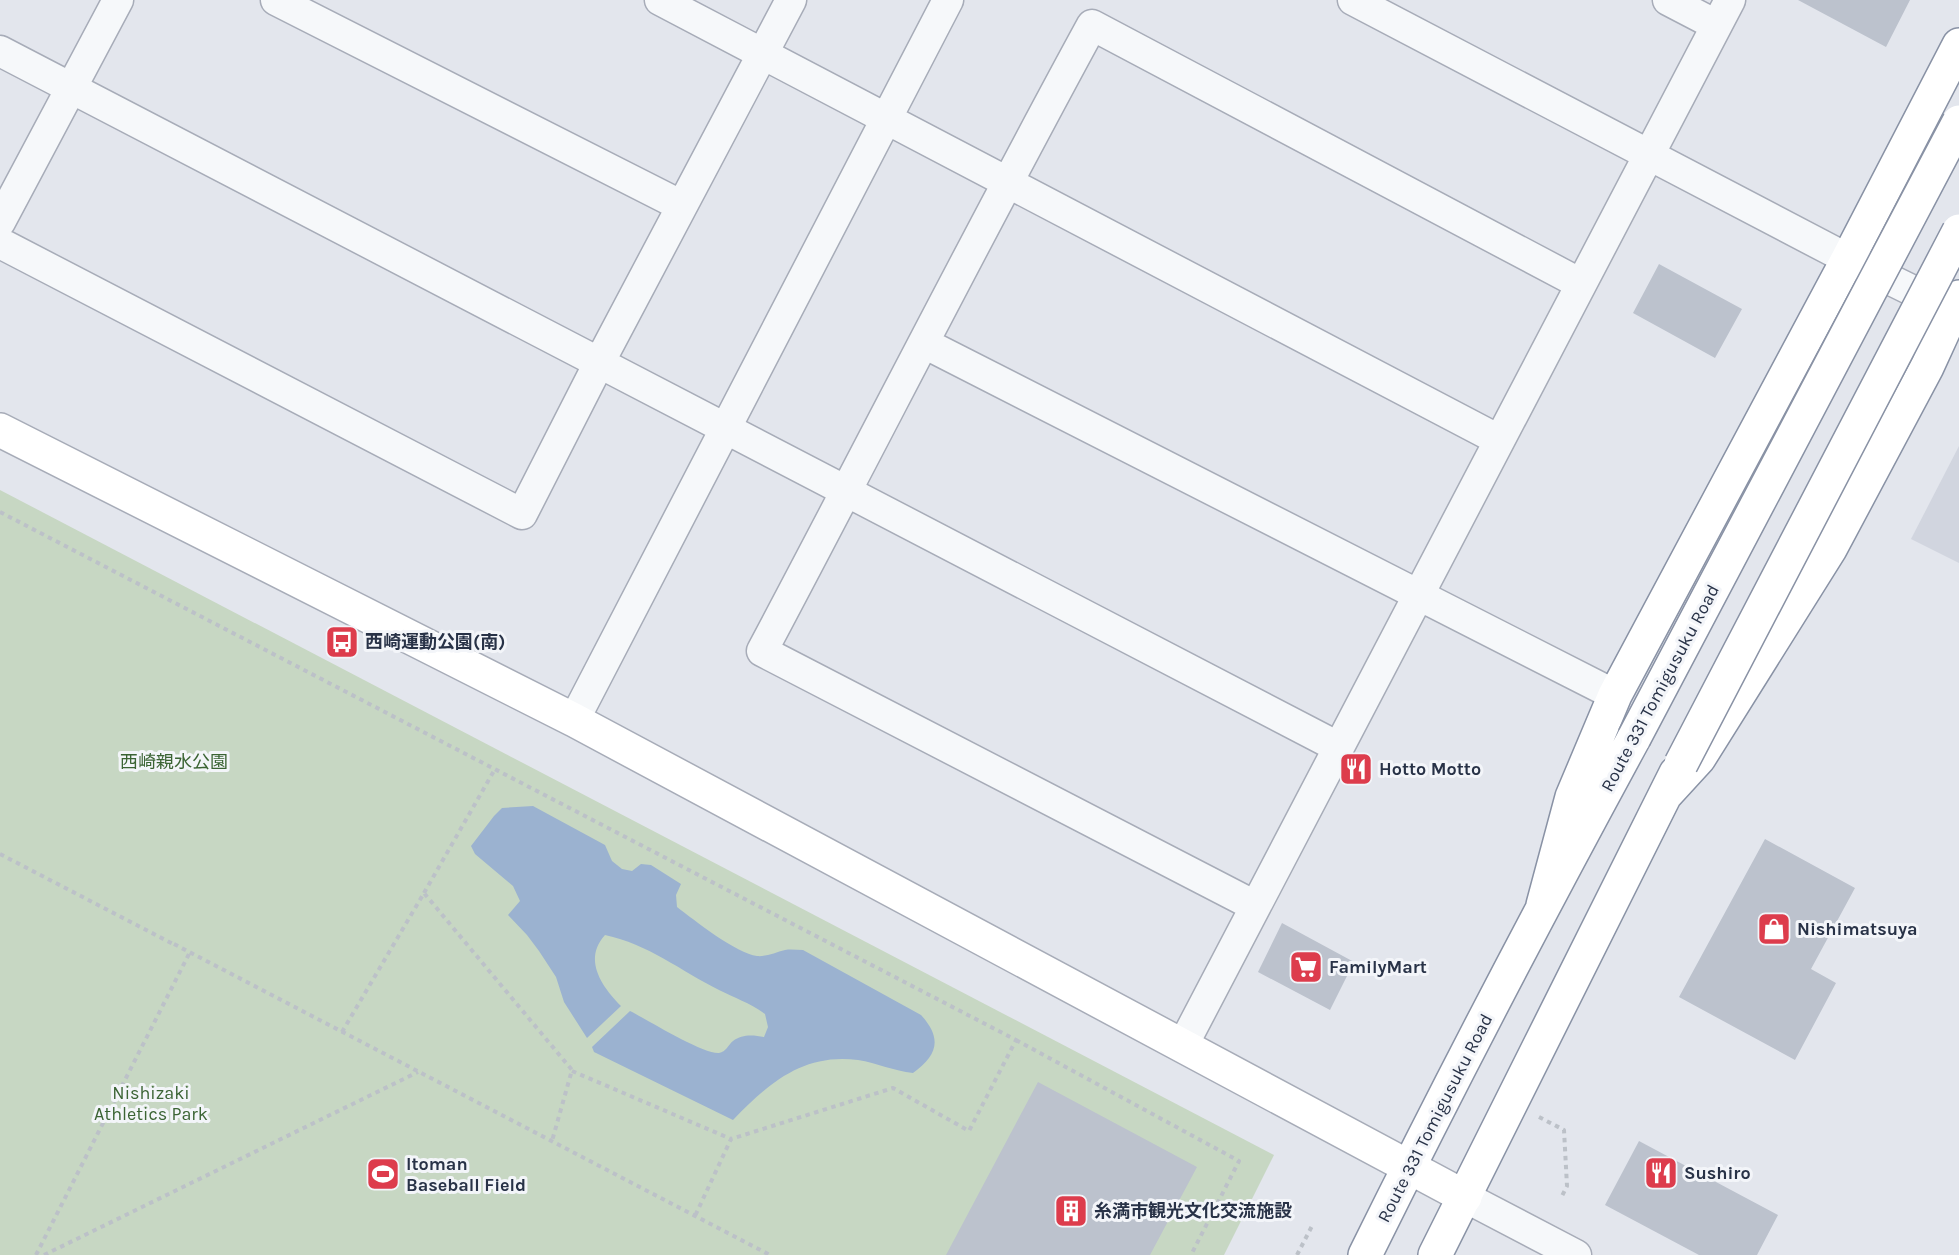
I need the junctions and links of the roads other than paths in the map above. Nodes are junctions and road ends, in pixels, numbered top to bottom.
1 (118, 0) edge
2 (276, 0) edge
3 (660, 0) edge
4 (791, 0) edge
5 (948, 0) edge
6 (1353, 0) edge
7 (1668, 0) edge
8 (1723, 13) edge
9 (1959, 45) edge
10 (0, 51) edge
11 (763, 54) junction
12 (72, 89) junction
13 (886, 119) junction
14 (1959, 122) edge
15 (1649, 155) junction
16 (1007, 182) junction
17 (682, 206) junction
18 (0, 222) edge
19 (1959, 231) edge
20 (0, 243) edge
21 (1848, 259) junction
22 (1581, 284) junction
23 (1957, 307) edge
24 (924, 343) junction
25 (599, 363) junction
26 (725, 429) junction
27 (0, 430) edge
28 (1499, 440) junction
29 (846, 492) junction
30 (1418, 595) junction
31 (1615, 696) junction
32 (573, 720) junction
33 (1338, 747) junction
34 (1666, 794) junction
35 (1543, 905) junction
36 (1255, 906) junction
37 (1183, 1045) junction
38 (1409, 1168) junction
39 (1465, 1197) junction
40 (1365, 1255) edge
41 (1436, 1255) edge
42 (1576, 1255) edge

1 - 12 street
2 - 17 street
3 - 11 street
4 - 11 street
5 - 13 street
6 - 15 street
7 - 8 street
8 - 15 street
9 - 21 main road
10 - 12 street
11 - 13 street
11 - 17 street
12 - 18 street
12 - 25 street
13 - 16 street
13 - 26 street
14 - 35 main road, Route 331 Tomigusuku Road, bridge
15 - 21 street
15 - 22 street
16 - 22 street
16 - 24 street
16 - 28 street
17 - 25 street
19 - 34 main road, bridge
20 - 25 street
21 - 23 street
21 - 31 main road
22 - 28 street
23 - 34 main road
24 - 29 street
24 - 30 street
25 - 26 street
26 - 29 street
26 - 32 street
27 - 32 main road
28 - 30 street
29 - 33 street
29 - 36 street
30 - 31 street
30 - 33 street
31 - 35 main road
32 - 37 main road
33 - 36 street
34 - 39 main road
35 - 38 main road, Route 331 Tomigusuku Road
36 - 37 street
37 - 38 main road
38 - 39 main road
38 - 40 main road, Route 331 Tomigusuku Road
39 - 41 main road
39 - 42 street

